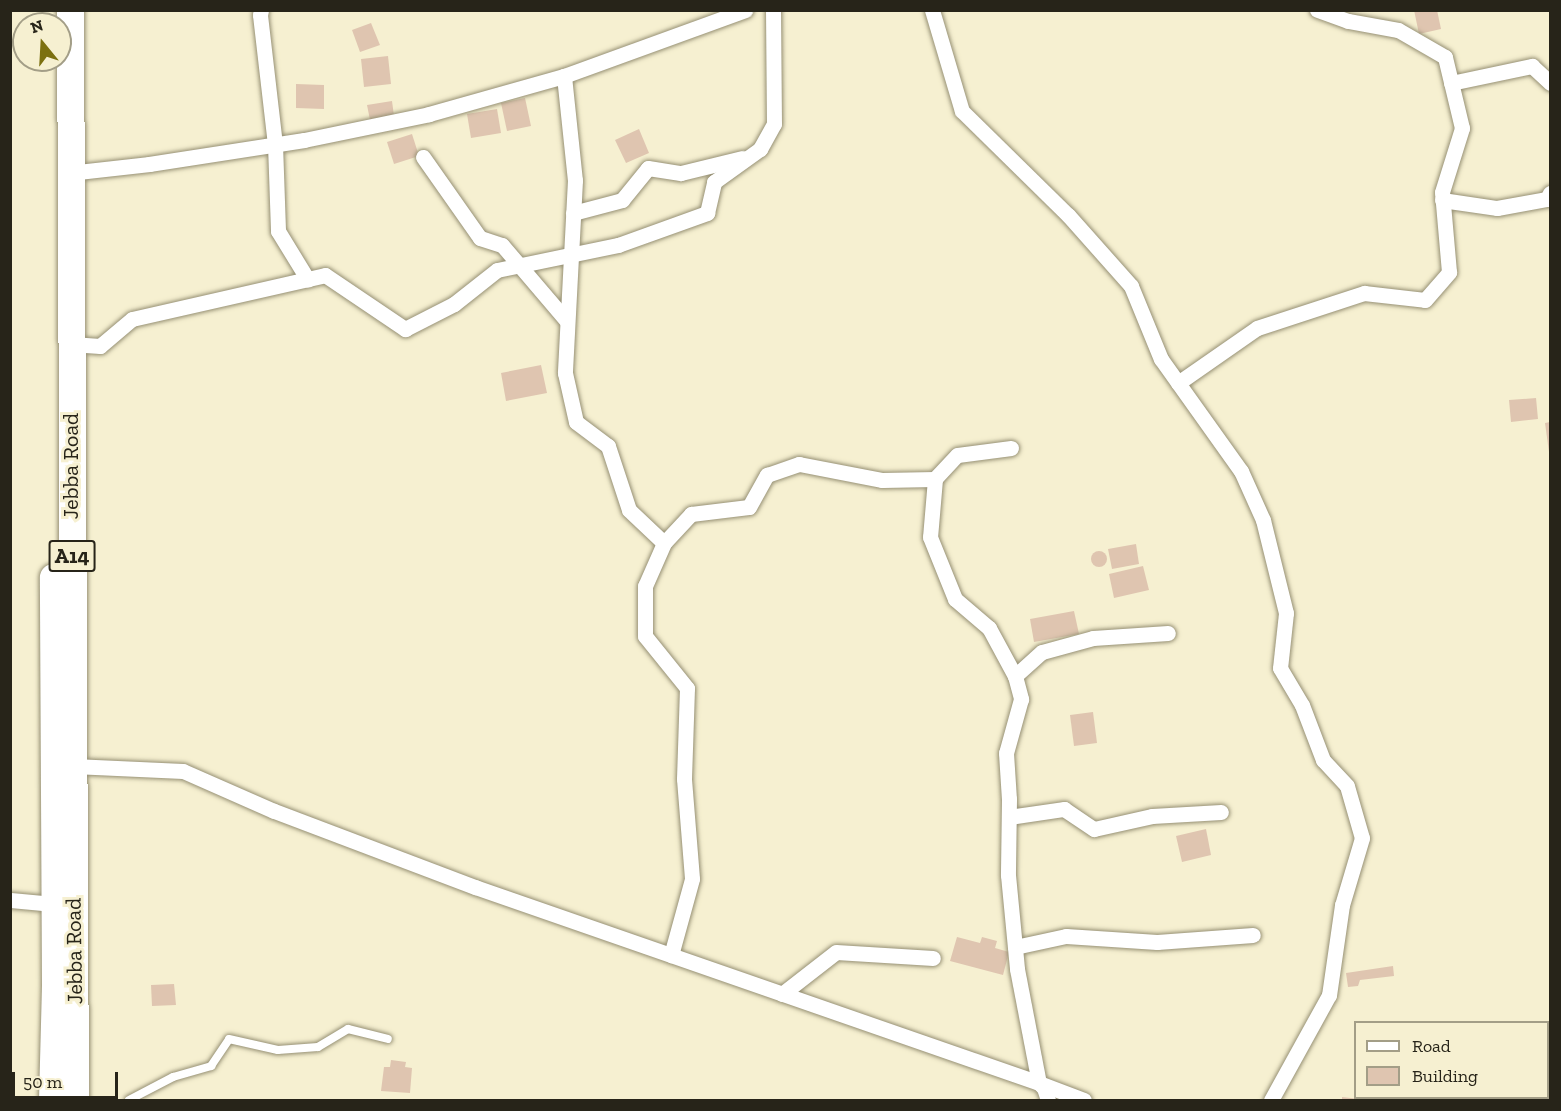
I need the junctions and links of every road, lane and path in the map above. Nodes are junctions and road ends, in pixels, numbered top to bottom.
1 (70, 10) edge
2 (261, 10) edge
3 (746, 10) edge
4 (773, 10) edge
5 (932, 10) edge
6 (1317, 10) edge
7 (52, 72) edge
8 (564, 76) junction
9 (1551, 82) edge
10 (1451, 83) junction
11 (275, 144) junction
12 (752, 155) junction
13 (423, 157) dead end
14 (69, 172) junction
15 (1551, 193) edge
16 (1442, 200) junction
17 (573, 213) junction
18 (570, 254) junction
19 (518, 265) junction
20 (308, 280) junction
21 (567, 320) junction
22 (71, 344) junction
23 (1178, 383) junction
24 (1011, 448) dead end
25 (935, 479) junction
26 (664, 543) junction
27 (1168, 633) dead end
28 (1015, 676) junction
29 (73, 766) junction
30 (1221, 812) dead end
31 (1009, 817) junction
32 (10, 900) edge
33 (54, 903) junction
34 (1253, 935) dead end
35 (1015, 947) junction
36 (671, 955) junction
37 (933, 958) dead end
38 (782, 994) junction
39 (388, 1039) dead end
40 (1039, 1083) junction
41 (52, 1101) edge
42 (75, 1101) edge
43 (129, 1101) edge
44 (1048, 1101) edge
45 (1084, 1101) edge
46 (1271, 1101) edge

1 - 14 highway, Jebba Road / A14
2 - 11 street
3 - 8 street
4 - 12 street
5 - 23 street
6 - 10 street
7 - 33 highway
8 - 11 street
8 - 17 street
9 - 10 street
10 - 16 street
11 - 14 street
11 - 20 street
12 - 17 street
12 - 18 street
13 - 19 street
14 - 22 highway, Jebba Road / A14
15 - 16 street
16 - 23 street
17 - 18 street
18 - 19 street
18 - 21 street
19 - 20 street
19 - 21 street
20 - 22 street
21 - 26 street
22 - 29 highway, Jebba Road / A14
23 - 46 street
24 - 25 street
25 - 26 street
25 - 28 street
26 - 36 street
27 - 28 street
28 - 31 street
29 - 36 street
29 - 42 highway, Jebba Road / A14
30 - 31 street
31 - 35 street
32 - 33 street
33 - 41 highway
34 - 35 street
35 - 40 street
36 - 38 street
37 - 38 street
38 - 40 street
39 - 43 lane
40 - 44 street
40 - 45 street

